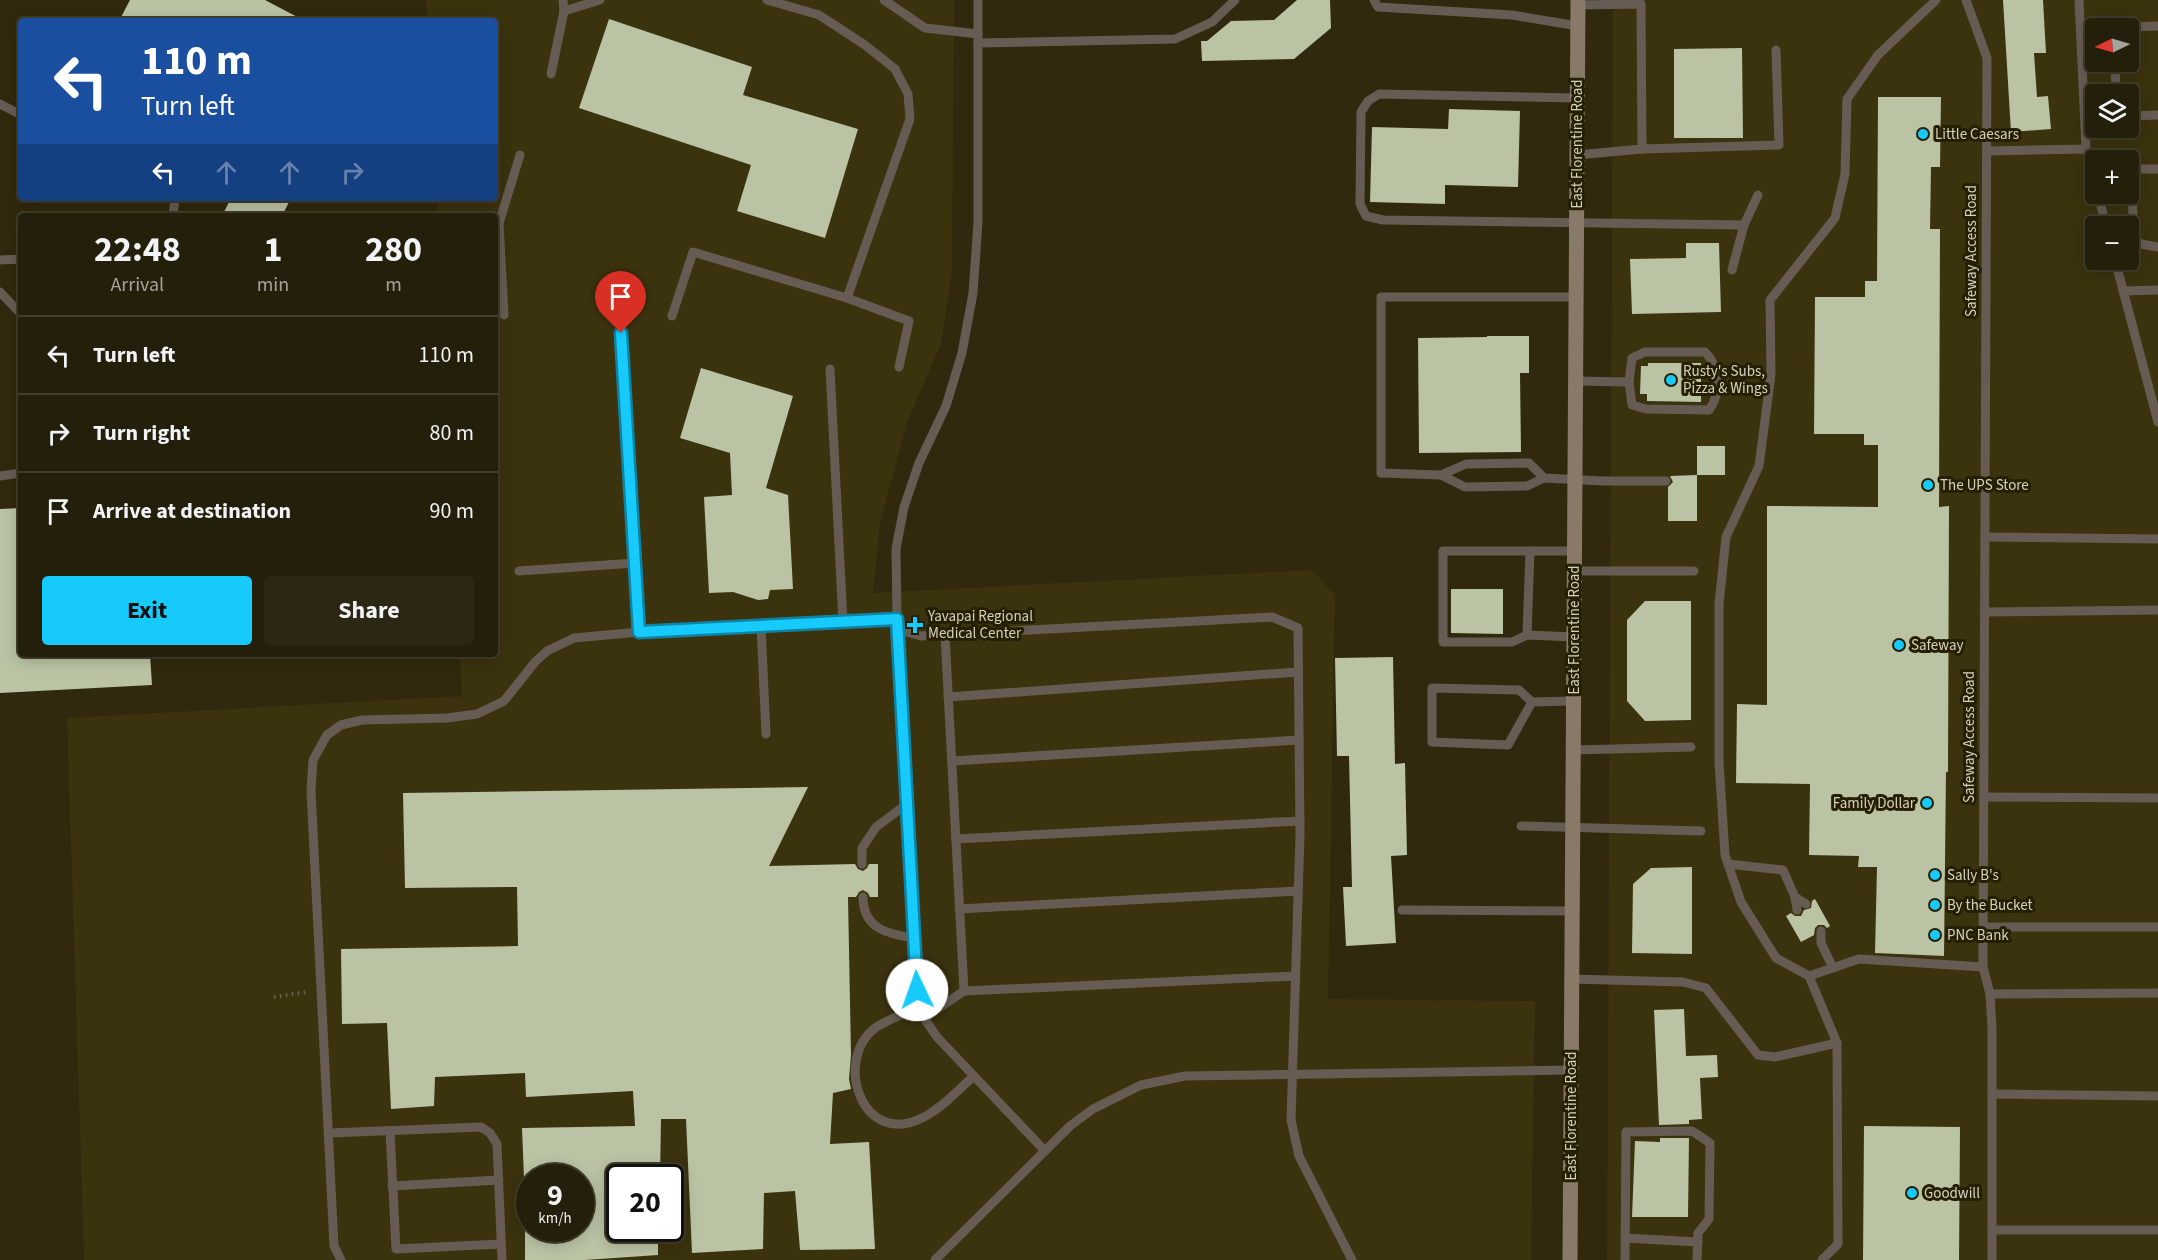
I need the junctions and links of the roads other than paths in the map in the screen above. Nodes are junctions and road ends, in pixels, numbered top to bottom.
1 (563, 0) edge
2 (600, 0) edge
3 (767, 0) edge
4 (884, 0) edge
5 (978, 0) edge
6 (1235, 0) edge
7 (1374, 0) edge
8 (1936, 0) edge
9 (1966, 0) edge
10 (2079, 0) edge
11 (1578, 2) edge
12 (794, 4) edge
13 (564, 11) junction
14 (1578, 26) junction
15 (2158, 26) edge
16 (2139, 27) edge
17 (2080, 29) junction
18 (2085, 29) edge
19 (978, 38) junction
20 (1776, 50) dead end
21 (551, 74) dead end
22 (1577, 98) junction
23 (0, 104) edge
24 (18, 113) edge
25 (2158, 115) edge
26 (2139, 116) edge
27 (1642, 149) junction
28 (2086, 149) joint
29 (1987, 151) junction
30 (520, 155) dead end
31 (1577, 155) junction
32 (2139, 169) edge
33 (2158, 169) edge
34 (1758, 195) dead end
35 (2132, 204) edge
36 (1577, 222) junction
37 (1744, 225) junction
38 (2158, 247) edge
39 (18, 259) edge
40 (0, 260) edge
41 (1732, 270) dead end
42 (2118, 270) edge
43 (2158, 290) edge
44 (2123, 291) junction
45 (0, 292) edge
46 (1576, 297) junction
47 (847, 298) junction
48 (18, 311) edge
49 (620, 314) dead end
50 (504, 315) dead end
51 (672, 316) dead end
52 (899, 367) dead end
53 (830, 369) dead end
54 (1576, 381) junction
55 (1629, 382) junction
56 (2158, 420) edge
57 (18, 474) edge
58 (1442, 475) junction
59 (0, 477) edge
60 (1544, 478) junction
61 (1575, 479) junction
62 (1666, 481) dead end
63 (1985, 537) junction
64 (2158, 539) edge
65 (1530, 551) junction
66 (1575, 551) junction
67 (635, 563) junction
68 (519, 571) dead end
69 (1574, 571) junction
70 (1694, 571) dead end
71 (2158, 610) edge
72 (1985, 612) junction
73 (897, 619) junction
74 (843, 622) junction
75 (761, 626) junction
76 (639, 632) junction
77 (945, 635) junction
78 (1527, 635) junction
79 (1574, 637) junction
80 (1298, 672) junction
81 (948, 697) junction
82 (1574, 701) junction
83 (1532, 702) junction
84 (766, 734) dead end
85 (1299, 740) junction
86 (1691, 747) dead end
87 (1574, 750) junction
88 (952, 761) junction
89 (1984, 797) junction
90 (2158, 798) edge
91 (907, 804) junction
92 (1300, 821) junction
93 (1521, 826) dead end
94 (1573, 829) junction
95 (1701, 831) dead end
96 (956, 839) junction
97 (862, 864) dead end
98 (1728, 864) junction
99 (1298, 891) junction
100 (863, 897) dead end
101 (1795, 897) junction
102 (1806, 904) dead end
103 (959, 909) junction
104 (1402, 910) dead end
105 (1797, 910) dead end
106 (1572, 911) junction
107 (1983, 927) junction
108 (2158, 927) edge
109 (1821, 931) dead end
110 (1811, 937) dead end
111 (915, 938) junction
112 (1821, 943) junction
113 (1983, 967) junction
114 (1833, 968) junction
115 (1295, 976) junction
116 (1809, 976) junction
117 (1572, 979) junction
118 (964, 992) junction
119 (2158, 993) edge
120 (1990, 994) junction
121 (921, 1006) junction
122 (924, 1018) junction
123 (1836, 1043) junction
124 (1571, 1070) junction
125 (1292, 1073) junction
126 (974, 1076) junction
127 (1992, 1094) junction
128 (2158, 1096) edge
129 (390, 1131) junction
130 (330, 1133) junction
131 (1045, 1151) junction
132 (499, 1180) junction
133 (392, 1186) junction
134 (1992, 1230) junction
135 (2158, 1230) edge
136 (1625, 1238) junction
137 (1698, 1242) junction
138 (501, 1244) junction
139 (341, 1260) edge
140 (501, 1260) edge
141 (935, 1260) edge
142 (1352, 1260) edge
143 (1570, 1260) edge
144 (1625, 1260) edge
145 (1697, 1260) edge
146 (1822, 1260) edge
147 (1992, 1260) edge

1 - 13 lane
2 - 13 lane
3 - 12 lane
4 - 19 lane
5 - 19 lane
6 - 19 lane
7 - 14 lane
8 - 98 lane
9 - 29 lane, Safeway Access Road
10 - 17 lane
11 - 14 street, East Florentine Road
11 - 27 lane
12 - 47 lane
13 - 21 lane
14 - 22 street, East Florentine Road
15 - 16 lane
17 - 18 lane
17 - 28 lane
19 - 73 lane
20 - 27 lane
22 - 31 street, East Florentine Road
22 - 36 lane
23 - 24 lane
25 - 26 lane
27 - 31 lane
28 - 29 lane
29 - 63 lane, Safeway Access Road
30 - 50 lane
31 - 36 street, East Florentine Road
32 - 33 lane
34 - 37 lane
35 - 38 lane
36 - 37 lane
36 - 46 street, East Florentine Road
37 - 41 lane
39 - 40 lane
42 - 44 lane
43 - 44 lane
44 - 56 lane
45 - 48 lane
46 - 54 street, East Florentine Road
46 - 58 lane
47 - 51 lane
47 - 52 lane
49 - 67 lane
53 - 74 lane
54 - 55 lane
54 - 61 street, East Florentine Road
55 - 55 lane
57 - 59 lane
58 - 60 lane
58 - 60 lane
60 - 61 lane
61 - 62 lane
61 - 66 street, East Florentine Road
63 - 64 lane
63 - 72 lane, Safeway Access Road
65 - 66 lane
65 - 78 lane
65 - 78 lane
66 - 69 street, East Florentine Road
67 - 68 lane
67 - 76 lane
69 - 70 lane
69 - 79 street, East Florentine Road
71 - 72 lane
72 - 89 lane, Safeway Access Road
73 - 74 lane
73 - 77 lane
73 - 91 lane
74 - 75 lane
75 - 76 lane
75 - 84 lane
76 - 130 lane
77 - 80 lane
77 - 81 lane
78 - 79 lane
79 - 82 street, East Florentine Road
80 - 81 lane
80 - 85 lane
81 - 88 lane
82 - 83 lane
82 - 87 street, East Florentine Road
83 - 83 lane
85 - 88 lane
85 - 92 lane
86 - 87 lane
87 - 94 street, East Florentine Road
88 - 96 lane
89 - 90 lane
89 - 107 lane, Safeway Access Road
91 - 97 lane
91 - 111 lane
92 - 96 lane
92 - 99 lane
93 - 94 lane
94 - 95 lane
94 - 106 street, East Florentine Road
96 - 103 lane
98 - 101 lane
98 - 116 lane
99 - 103 lane
99 - 115 lane
100 - 111 lane
101 - 102 lane
101 - 105 lane
103 - 118 lane
104 - 106 lane
106 - 117 street, East Florentine Road
107 - 108 lane
107 - 113 lane, Safeway Access Road
109 - 112 lane
110 - 112 lane
111 - 121 lane
112 - 114 lane
113 - 114 lane
113 - 120 lane, Safeway Access Road
114 - 116 lane
115 - 118 lane
115 - 125 lane
116 - 123 lane
117 - 123 lane
117 - 124 street, East Florentine Road
118 - 122 lane
119 - 120 lane
120 - 127 lane, Safeway Access Road
121 - 122 lane
121 - 126 lane
122 - 126 lane
123 - 146 lane
124 - 125 lane
124 - 143 street, East Florentine Road
125 - 131 lane
125 - 142 lane
126 - 131 lane
127 - 128 lane
127 - 134 lane, Safeway Access Road
129 - 130 lane
129 - 132 lane
129 - 133 lane
130 - 139 lane
131 - 141 lane
132 - 133 lane
132 - 138 lane
133 - 138 lane
134 - 135 lane
134 - 147 lane, Safeway Access Road
136 - 137 lane
136 - 137 lane
136 - 144 lane
137 - 145 lane
138 - 140 lane

